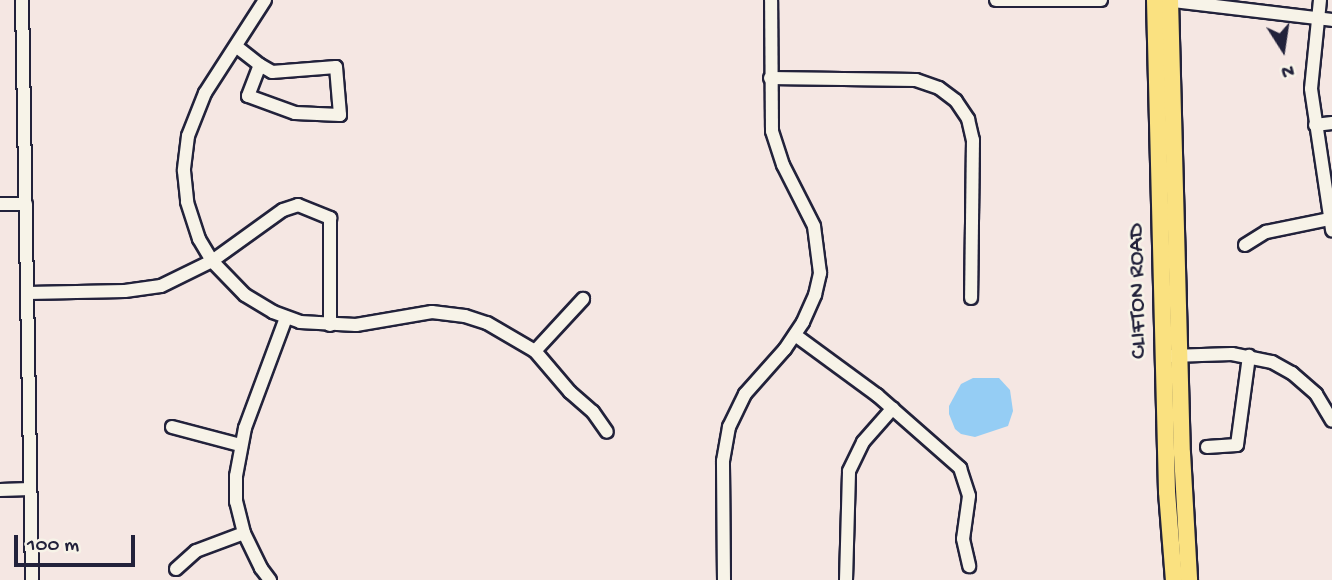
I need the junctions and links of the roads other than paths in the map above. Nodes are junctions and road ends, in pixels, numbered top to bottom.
1 (22, 0) edge
2 (265, 0) edge
3 (771, 0) edge
4 (996, 0) edge
5 (1101, 0) edge
6 (1155, 0) edge
7 (1165, 0) edge
8 (1170, 0) edge
9 (1320, 0) edge
10 (1318, 19) junction
11 (1332, 20) edge
12 (237, 47) junction
13 (260, 65) junction
14 (770, 78) junction
15 (1332, 123) edge
16 (1315, 125) junction
17 (0, 204) edge
18 (26, 204) junction
19 (1331, 225) edge
20 (1245, 245) dead end
21 (212, 261) junction
22 (27, 293) junction
23 (971, 298) dead end
24 (583, 299) dead end
25 (286, 318) junction
26 (330, 325) junction
27 (795, 335) junction
28 (534, 351) junction
29 (1172, 356) junction
30 (1249, 356) junction
31 (893, 408) junction
32 (1332, 421) edge
33 (172, 427) dead end
34 (607, 432) dead end
35 (240, 445) junction
36 (1207, 447) dead end
37 (0, 489) edge
38 (30, 489) junction
39 (244, 533) junction
40 (969, 566) dead end
41 (176, 569) dead end
42 (32, 580) edge
43 (270, 580) edge
44 (724, 580) edge
45 (846, 580) edge
46 (1174, 580) edge
47 (1189, 580) edge

1 - 18 street
2 - 12 street
3 - 14 street
4 - 5 street
6 - 29 main road, CLIFTON ROAD
7 - 8 street
8 - 10 street
8 - 29 main road, CLIFTON ROAD
9 - 10 street
10 - 11 street
10 - 16 street
12 - 13 street
12 - 21 street
13 - 13 street
14 - 23 street
14 - 27 street
15 - 16 street
16 - 19 street
17 - 18 street
18 - 22 street
19 - 20 street
21 - 22 street
21 - 25 street
21 - 26 street
22 - 38 street
24 - 28 street
25 - 26 street
25 - 35 street
26 - 28 street
27 - 31 street
27 - 44 street
28 - 34 street
29 - 30 street
29 - 46 main road, CLIFTON ROAD
29 - 47 main road, CLIFTON ROAD
30 - 32 street
30 - 36 street
31 - 40 street
31 - 45 street
33 - 35 street
35 - 39 street
37 - 38 street
38 - 42 street
39 - 41 street
39 - 43 street

